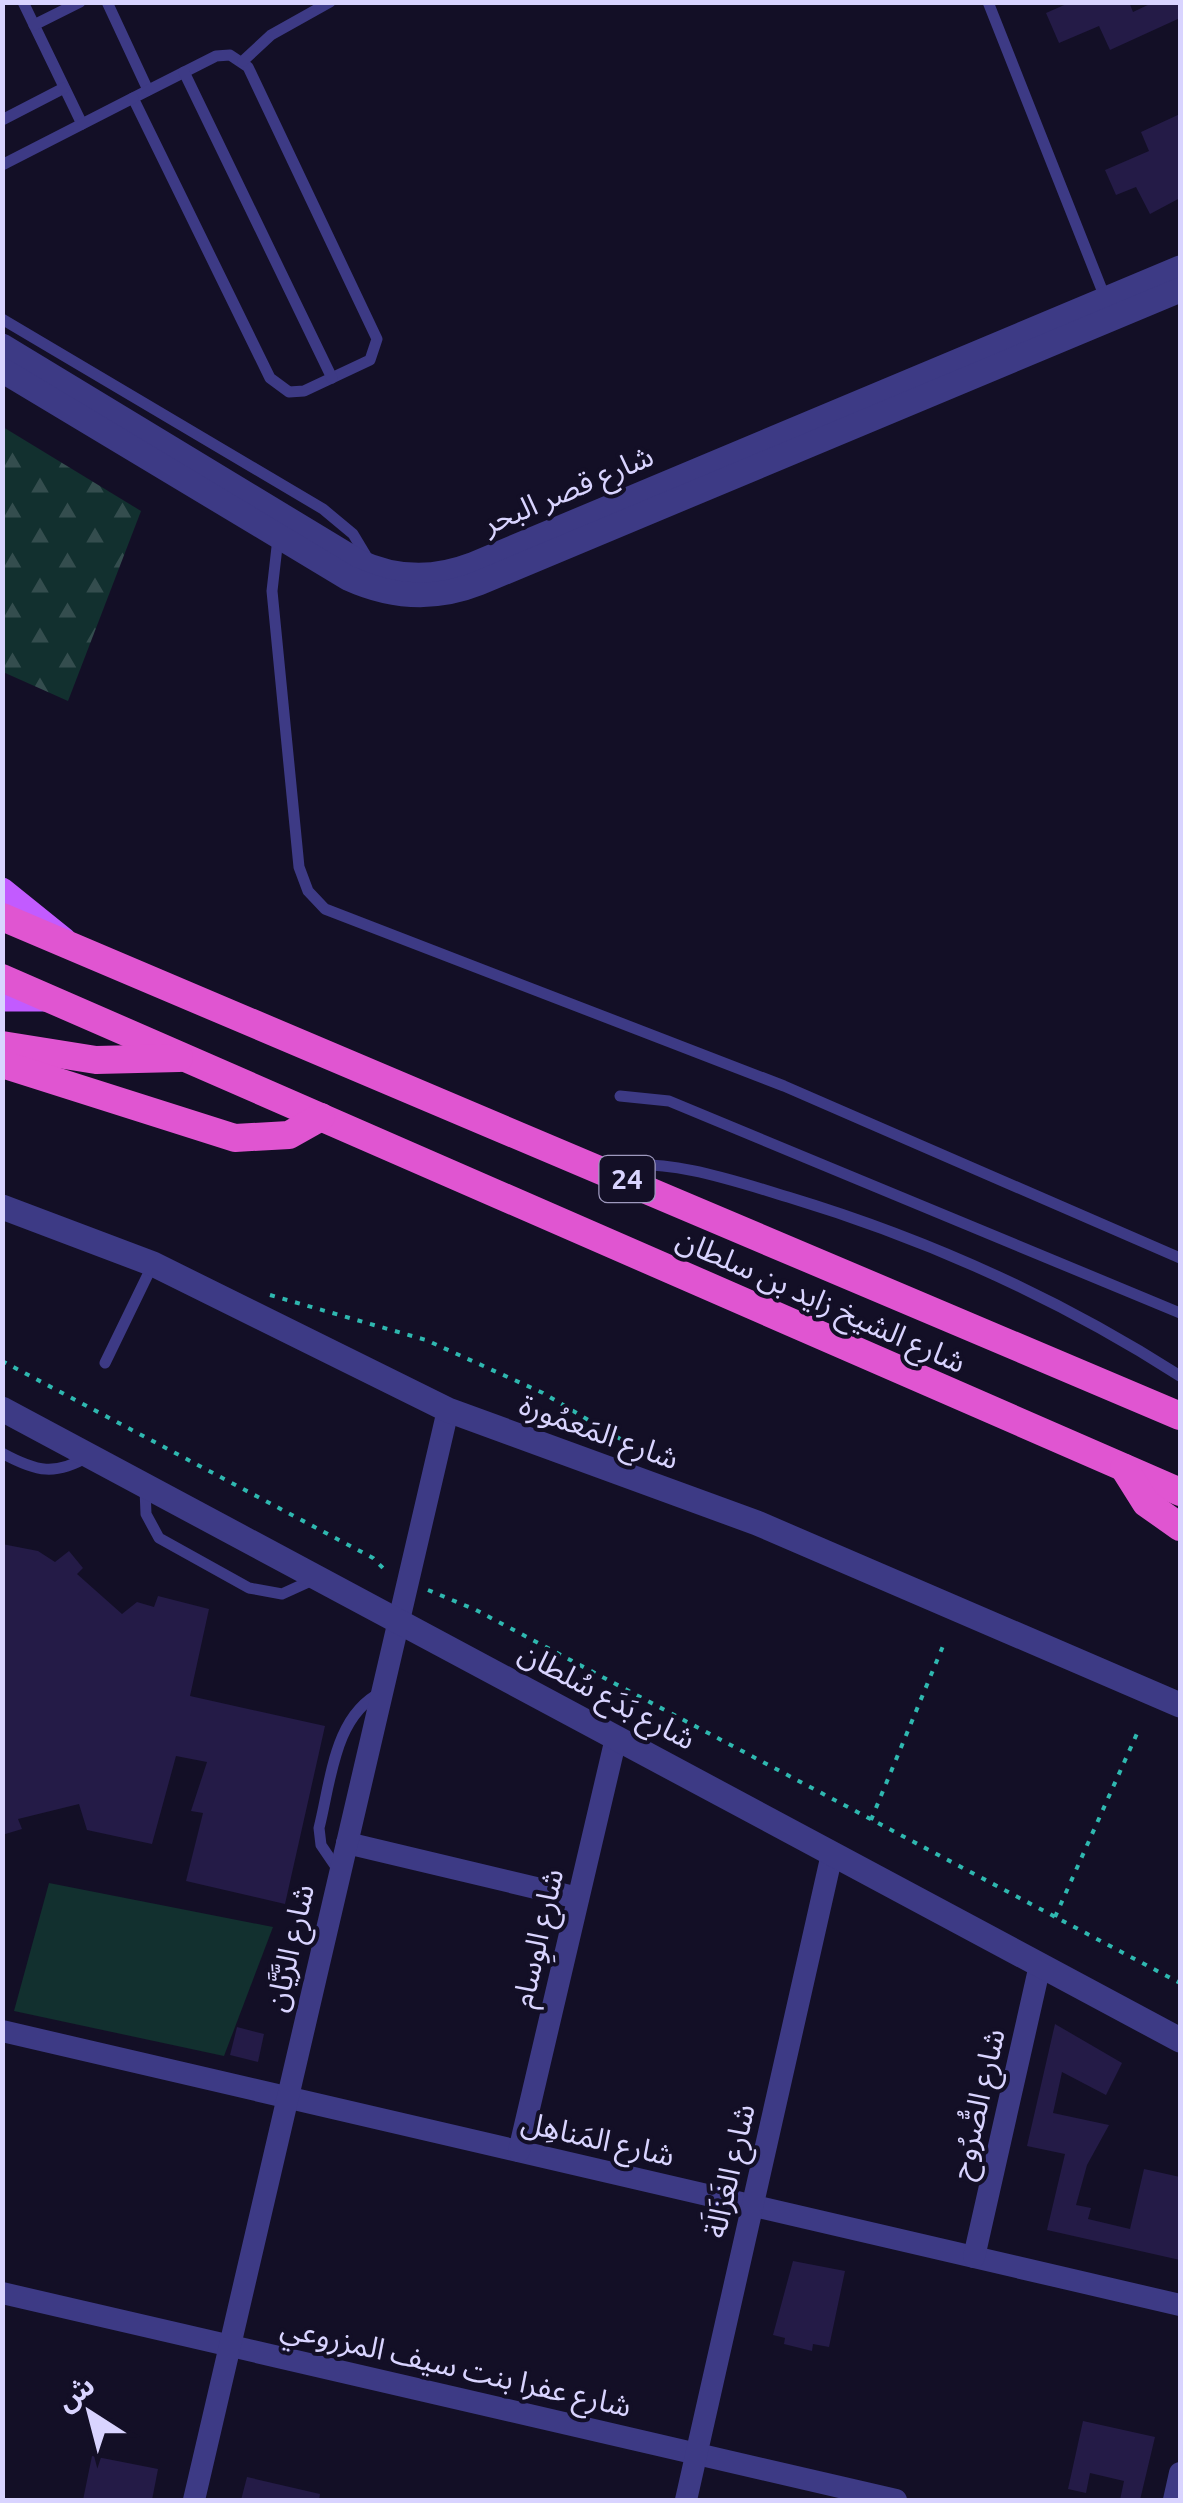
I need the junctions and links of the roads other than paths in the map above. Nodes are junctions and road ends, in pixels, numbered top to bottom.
1 (23, 2) edge
2 (80, 2) edge
3 (107, 2) edge
4 (330, 2) edge
5 (988, 2) edge
6 (34, 25) junction
7 (243, 61) junction
8 (184, 72) junction
9 (64, 88) junction
10 (148, 90) junction
11 (133, 98) junction
12 (2, 120) edge
13 (82, 124) junction
14 (2, 164) edge
15 (1180, 268) edge
16 (1180, 290) edge
17 (1109, 309) junction
18 (2, 319) edge
19 (2, 346) edge
20 (2, 370) edge
21 (332, 378) junction
22 (282, 526) junction
23 (373, 568) junction
24 (2, 890) edge
25 (2, 917) edge
26 (71, 947) junction
27 (2, 978) edge
28 (52, 998) junction
29 (2, 999) edge
30 (2, 1045) edge
31 (185, 1058) junction
32 (2, 1064) edge
33 (620, 1096) dead end
34 (321, 1117) junction
35 (599, 1167) junction
36 (2, 1207) edge
37 (1180, 1258) edge
38 (153, 1264) junction
39 (1180, 1313) edge
40 (106, 1362) dead end
41 (1180, 1376) edge
42 (2, 1410) edge
43 (448, 1410) junction
44 (1180, 1416) edge
45 (2, 1453) edge
46 (90, 1456) junction
47 (1124, 1468) junction
48 (145, 1486) junction
49 (1180, 1492) edge
50 (1180, 1527) edge
51 (319, 1578) junction
52 (398, 1621) junction
53 (382, 1692) junction
54 (1180, 1705) edge
55 (616, 1738) junction
56 (347, 1844) junction
57 (832, 1854) junction
58 (338, 1870) junction
59 (578, 1898) junction
60 (1040, 1964) junction
61 (2, 2031) edge
62 (1180, 2040) edge
63 (288, 2097) junction
64 (519, 2151) junction
65 (754, 2205) junction
66 (974, 2257) junction
67 (2, 2293) edge
68 (1180, 2305) edge
69 (230, 2346) junction
70 (695, 2454) junction
71 (1180, 2473) edge
72 (194, 2500) edge
73 (686, 2500) edge
74 (896, 2500) edge
75 (1174, 2500) edge

1 - 6 lane
2 - 6 lane
3 - 10 lane
4 - 7 lane
5 - 17 lane
6 - 9 lane
7 - 8 lane
7 - 21 lane
8 - 10 lane
8 - 21 lane
9 - 12 lane
9 - 13 lane
10 - 11 lane
11 - 13 lane
11 - 21 lane
13 - 14 lane
15 - 17 street, شارع قصر البحر
16 - 17 street, شارع قصر البحر
17 - 22 street, شارع قصر البحر
17 - 23 street, شارع قصر البحر
18 - 23 lane
19 - 22 street, شارع قصر البحر
20 - 22 street, شارع قصر البحر
22 - 23 street, شارع قصر البحر
22 - 37 lane
24 - 26 main road, شارع الشيخ زايد بن سلطان
25 - 26 highway, شارع الشيخ زايد بن سلطان / 24
26 - 35 highway, شارع الشيخ زايد بن سلطان / 24
27 - 28 highway, شارع الشيخ زايد بن سلطان / 24
28 - 29 main road, شارع الشيخ زايد بن سلطان
28 - 31 highway, شارع الشيخ زايد بن سلطان / 24
30 - 31 highway
31 - 34 highway, شارع الشيخ زايد بن سلطان / 24
32 - 34 highway
33 - 39 lane
34 - 47 highway, شارع الشيخ زايد بن سلطان / 24
35 - 41 lane
35 - 44 highway, شارع الشيخ زايد بن سلطان / 24
36 - 38 street, شارع المَعمُورة
38 - 40 lane
38 - 43 street, شارع المَعمُورة
42 - 46 street, شارع بَدَع سُلطان
43 - 52 street, شارع الرَّيَّان
43 - 54 street, شارع المَعمُورة
45 - 46 lane
46 - 48 street, شارع بَدَع سُلطان
47 - 49 highway, شارع الشيخ زايد بن سلطان / 24
47 - 50 highway
48 - 51 street, شارع بَدَع سُلطان
48 - 51 lane
51 - 52 street, شارع بَدَع سُلطان
52 - 53 street, شارع الرَّيَّان
52 - 55 street, شارع بَدَع سُلطان
53 - 56 street, شارع الرَّيَّان
53 - 58 lane
55 - 57 street, شارع بَدَع سُلطان
55 - 59 street, شارع الوِسام
56 - 58 street, شارع الرَّيَّان
56 - 59 street
57 - 60 street, شارع بَدَع سُلطان
57 - 65 street, شارع الغَزَالَة
58 - 63 street, شارع الرَّيَّان
59 - 64 street, شارع الوِسام
60 - 62 street, شارع بَدَع سُلطان
60 - 66 street, شارع الصُّرُوح
61 - 63 street, شارع المَناهِل
63 - 64 street, شارع المَناهِل
63 - 69 street, شارع الرَّيَّان
64 - 65 street, شارع المَناهِل
65 - 66 street, شارع المَناهِل
65 - 70 street, شارع الغَزَالَة
66 - 68 street, شارع المَناهِل
67 - 69 street, شارع عفرا بنت سيف المزروعي
69 - 70 street, شارع عفرا بنت سيف المزروعي
69 - 72 street, شارع الرَّيَّان
70 - 73 street, شارع الغَزَالَة
70 - 74 street, شارع عفرا بنت سيف المزروعي
71 - 75 street

